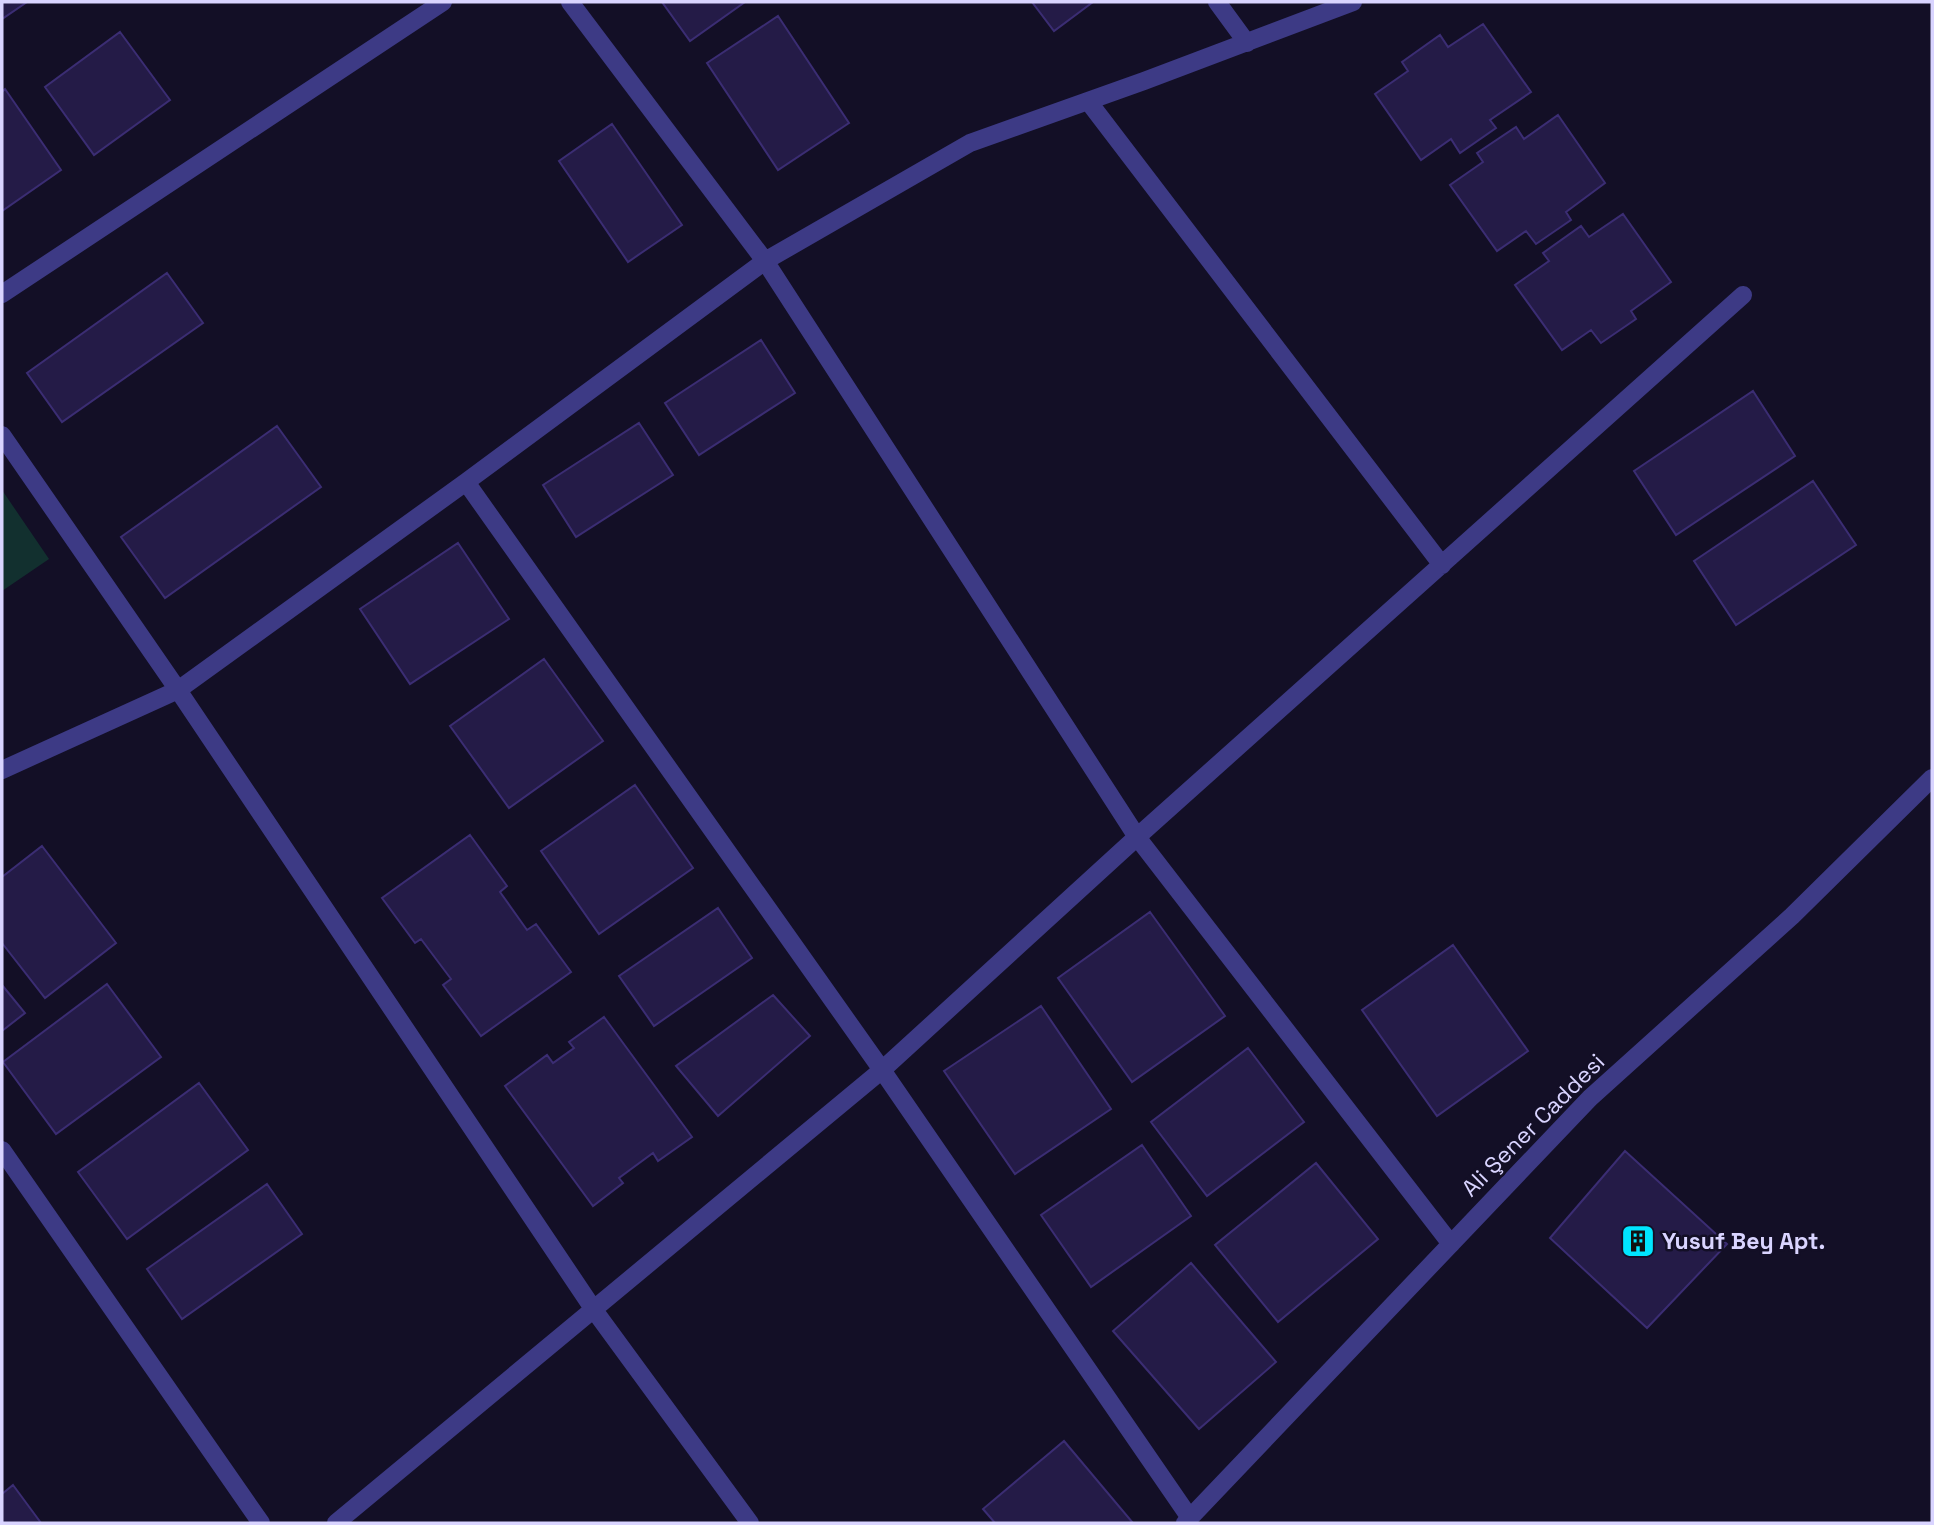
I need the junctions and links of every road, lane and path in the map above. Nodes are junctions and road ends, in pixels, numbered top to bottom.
1 (443, 2) edge
2 (570, 2) edge
3 (1217, 2) edge
4 (1353, 2) edge
5 (1247, 43) junction
6 (1088, 101) junction
7 (765, 261) junction
8 (2, 294) edge
9 (1743, 295) dead end
10 (2, 435) edge
11 (466, 482) junction
12 (1442, 565) junction
13 (178, 690) junction
14 (2, 770) edge
15 (1932, 778) edge
16 (1137, 837) junction
17 (883, 1070) junction
18 (2, 1150) edge
19 (1451, 1244) junction
20 (594, 1310) junction
21 (1187, 1521) edge
22 (261, 1523) edge
23 (335, 1523) edge
24 (750, 1523) edge

1 - 8 street
2 - 7 street
3 - 5 street
4 - 5 street
5 - 6 street
6 - 7 street
6 - 12 street
7 - 11 street
7 - 16 street
9 - 12 street
10 - 13 street
11 - 13 street
11 - 17 street
12 - 16 street
13 - 14 street
13 - 20 street
15 - 19 street, Ali Şener Caddesi
16 - 17 street
16 - 19 street
17 - 20 street
17 - 21 street
18 - 22 street
19 - 21 street, Ali Şener Caddesi
20 - 23 street
20 - 24 street

